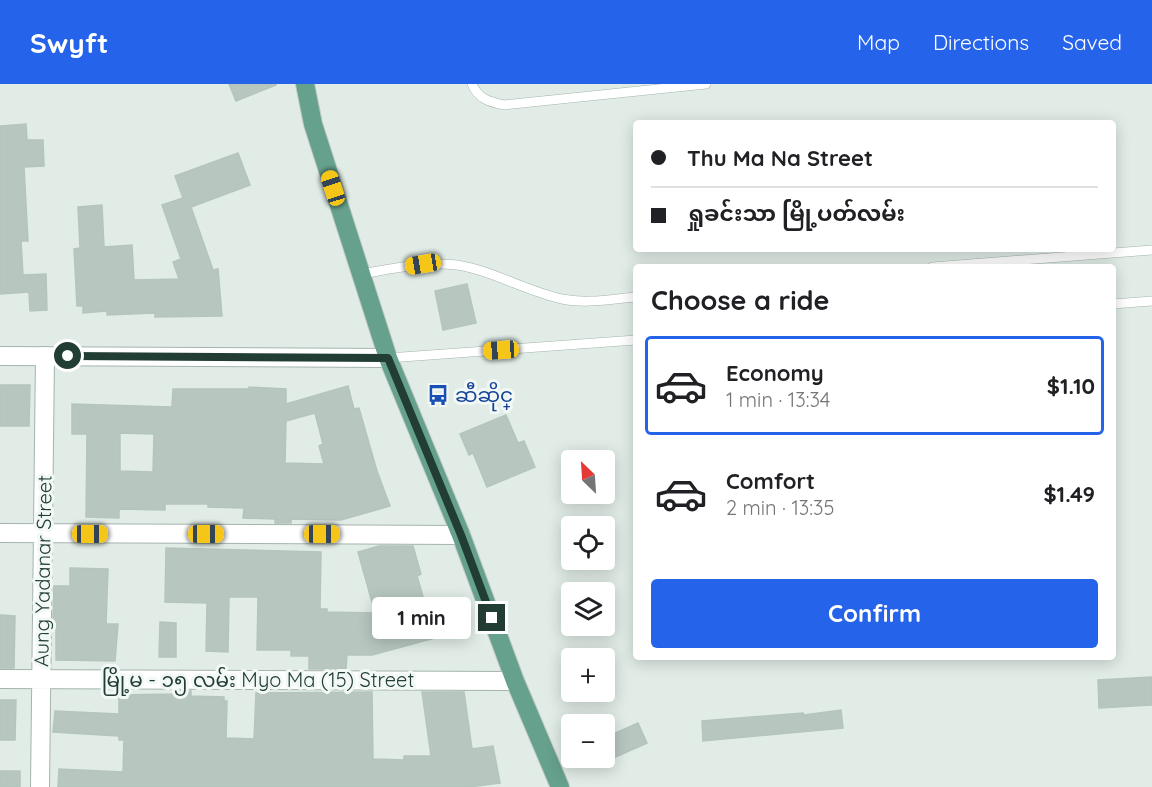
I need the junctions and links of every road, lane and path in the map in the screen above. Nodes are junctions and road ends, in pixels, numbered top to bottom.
1 (305, 84) edge
2 (472, 84) edge
3 (706, 84) edge
4 (1152, 250) edge
5 (971, 264) edge
6 (361, 274) junction
7 (633, 297) edge
8 (1152, 301) edge
9 (1116, 304) edge
10 (633, 340) edge
11 (0, 356) edge
12 (45, 356) junction
13 (388, 358) junction
14 (0, 532) edge
15 (43, 534) junction
16 (461, 535) junction
17 (0, 680) edge
18 (41, 680) junction
19 (515, 681) junction
20 (40, 787) edge
21 (560, 787) edge

1 - 6 main road
2 - 3 lane
4 - 5 lane
6 - 7 lane
6 - 13 main road
8 - 9 lane
10 - 13 lane
11 - 12 street
12 - 13 street
12 - 15 street, Aung Yadanar Street
13 - 16 main road
14 - 15 street
15 - 16 street
15 - 18 street, Aung Yadanar Street
16 - 19 main road
17 - 18 street, မြို့မ - ၁၅ လမ်း Myo Ma (15) Street
18 - 19 street, မြို့မ - ၁၅ လမ်း Myo Ma (15) Street
18 - 20 street, Aung Yadanar Street
19 - 21 main road

